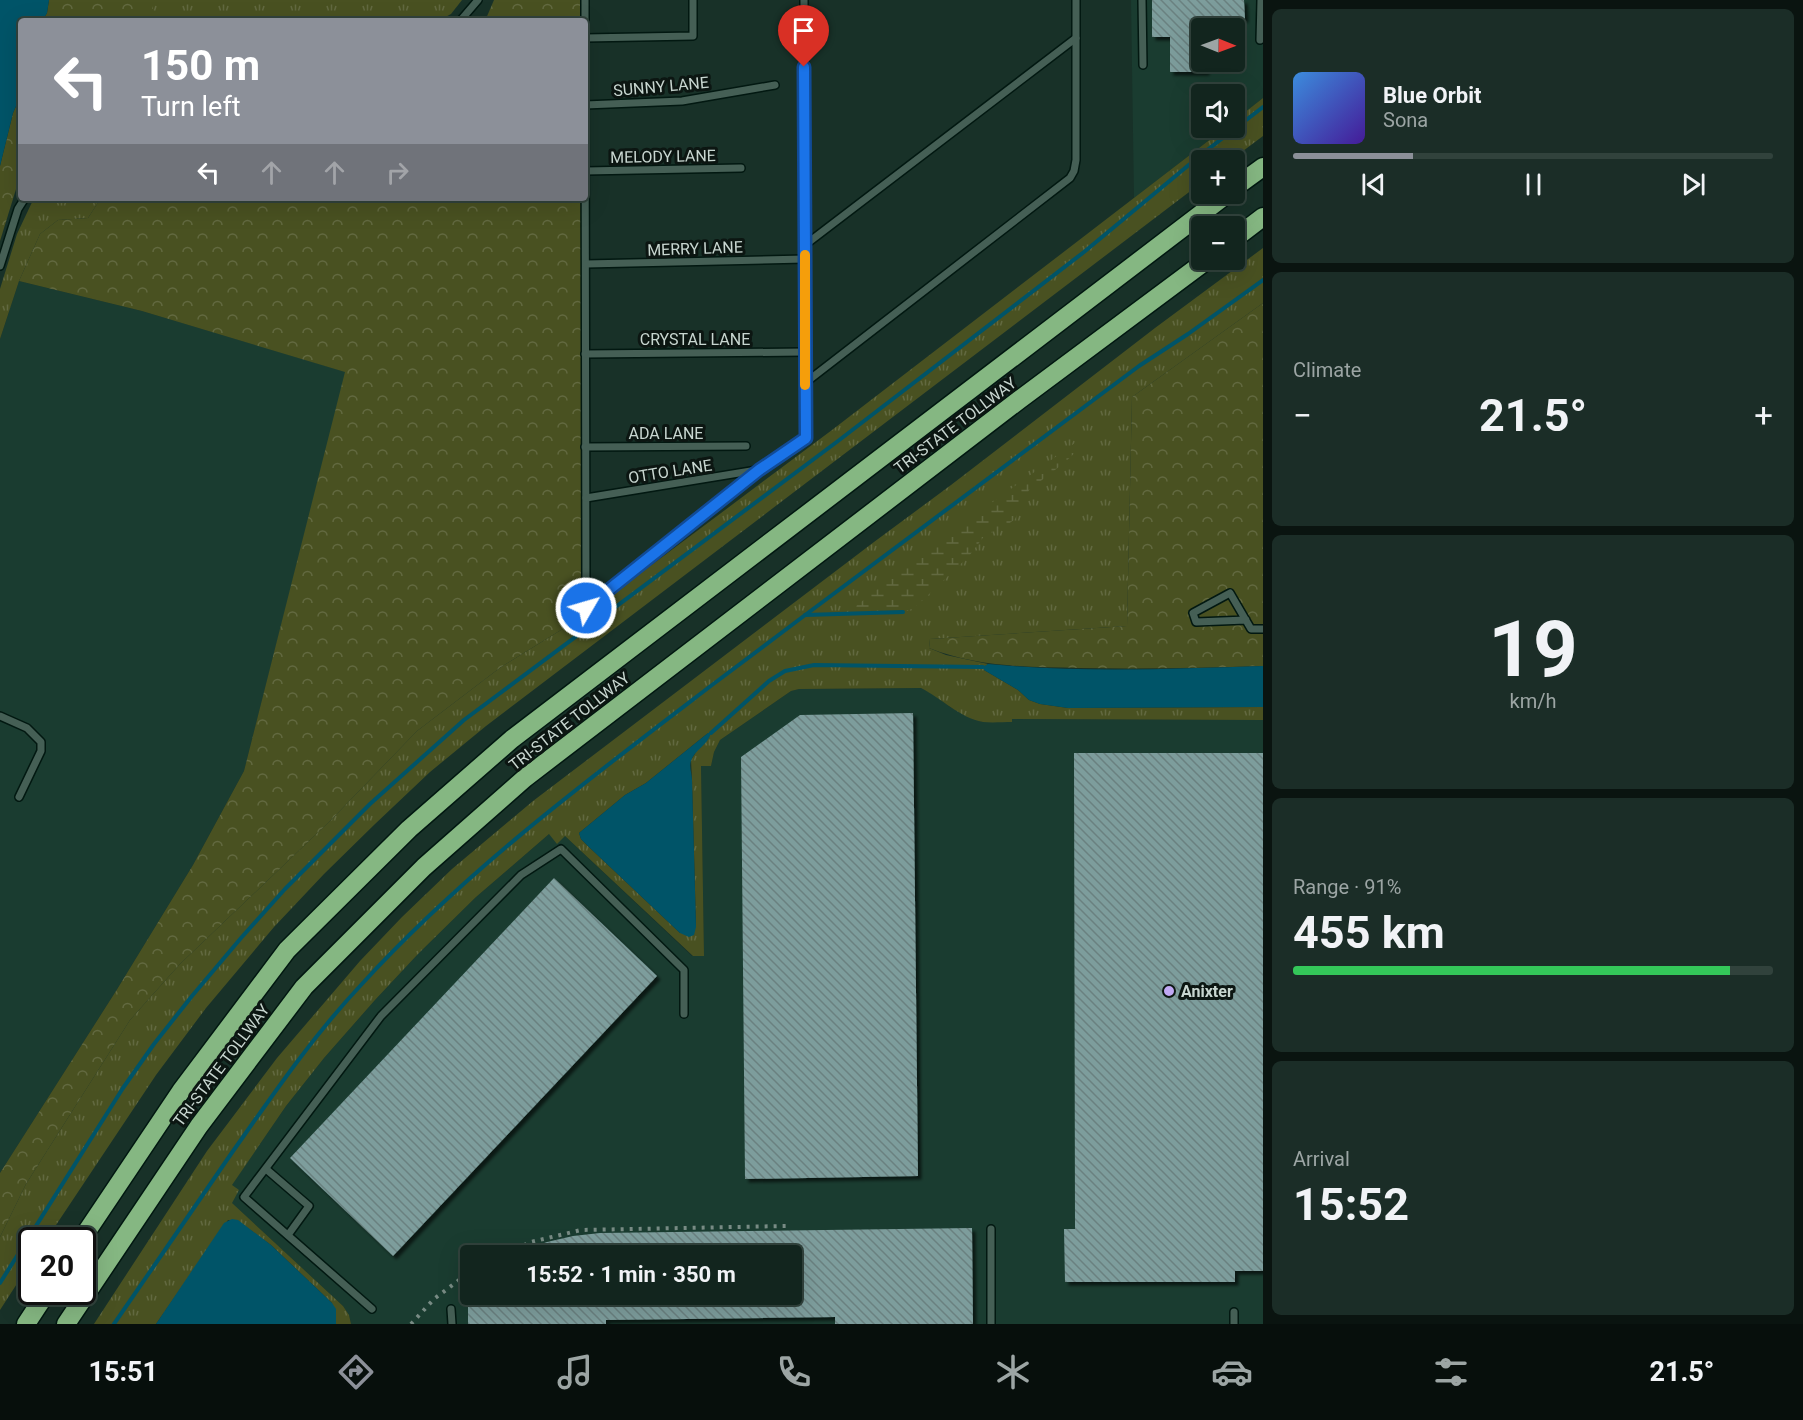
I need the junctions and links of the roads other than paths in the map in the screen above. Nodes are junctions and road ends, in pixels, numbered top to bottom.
1 (478, 0) edge
2 (585, 0) edge
3 (693, 0) edge
4 (804, 0) edge
5 (1076, 0) edge
6 (1142, 0) edge
7 (1261, 0) edge
8 (463, 18) edge
9 (585, 18) edge
10 (588, 38) edge
11 (1076, 38) junction
12 (1260, 40) dead end
13 (1143, 65) dead end
14 (775, 85) dead end
15 (588, 105) edge
16 (1263, 166) edge
17 (741, 168) dead end
18 (588, 171) edge
19 (1245, 180) edge
20 (23, 201) edge
21 (585, 201) edge
22 (1214, 204) edge
23 (1263, 217) edge
24 (1245, 231) edge
25 (805, 245) junction
26 (805, 259) junction
27 (586, 264) junction
28 (0, 266) edge
29 (1194, 270) edge
30 (805, 352) junction
31 (585, 354) junction
32 (805, 383) junction
33 (746, 446) dead end
34 (585, 447) junction
35 (759, 470) junction
36 (586, 498) junction
37 (1246, 620) junction
38 (1263, 629) edge
39 (0, 716) edge
40 (19, 797) dead end
41 (684, 1014) dead end
42 (266, 1169) junction
43 (90, 1227) edge
44 (991, 1229) dead end
45 (288, 1235) junction
46 (38, 1305) edge
47 (372, 1309) dead end
48 (451, 1309) dead end
49 (1234, 1312) dead end
50 (26, 1324) edge
51 (66, 1324) edge
52 (452, 1324) edge
53 (991, 1324) edge
54 (1234, 1324) edge

1 - 8 lane
2 - 9 lane
3 - 10 lane
4 - 25 lane
5 - 11 lane
6 - 13 lane
7 - 12 lane
11 - 25 lane
11 - 32 lane
14 - 15 lane, SUNNY LANE
16 - 19 highway
17 - 18 lane, MELODY LANE
20 - 28 lane
21 - 27 lane
22 - 43 highway, TRI-STATE TOLLWAY
23 - 24 highway
25 - 26 lane
26 - 27 lane, MERRY LANE
26 - 30 lane
27 - 31 lane
29 - 51 highway, TRI-STATE TOLLWAY
30 - 31 lane, CRYSTAL LANE
30 - 32 lane
31 - 34 lane
32 - 35 lane
33 - 34 lane, ADA LANE
34 - 36 lane
35 - 36 lane, OTTO LANE
35 - 36 lane
37 - 37 lane
37 - 38 lane
39 - 40 lane
41 - 42 lane
42 - 45 lane
42 - 45 lane
44 - 53 lane
45 - 47 lane
46 - 50 highway
48 - 52 lane
49 - 54 lane

